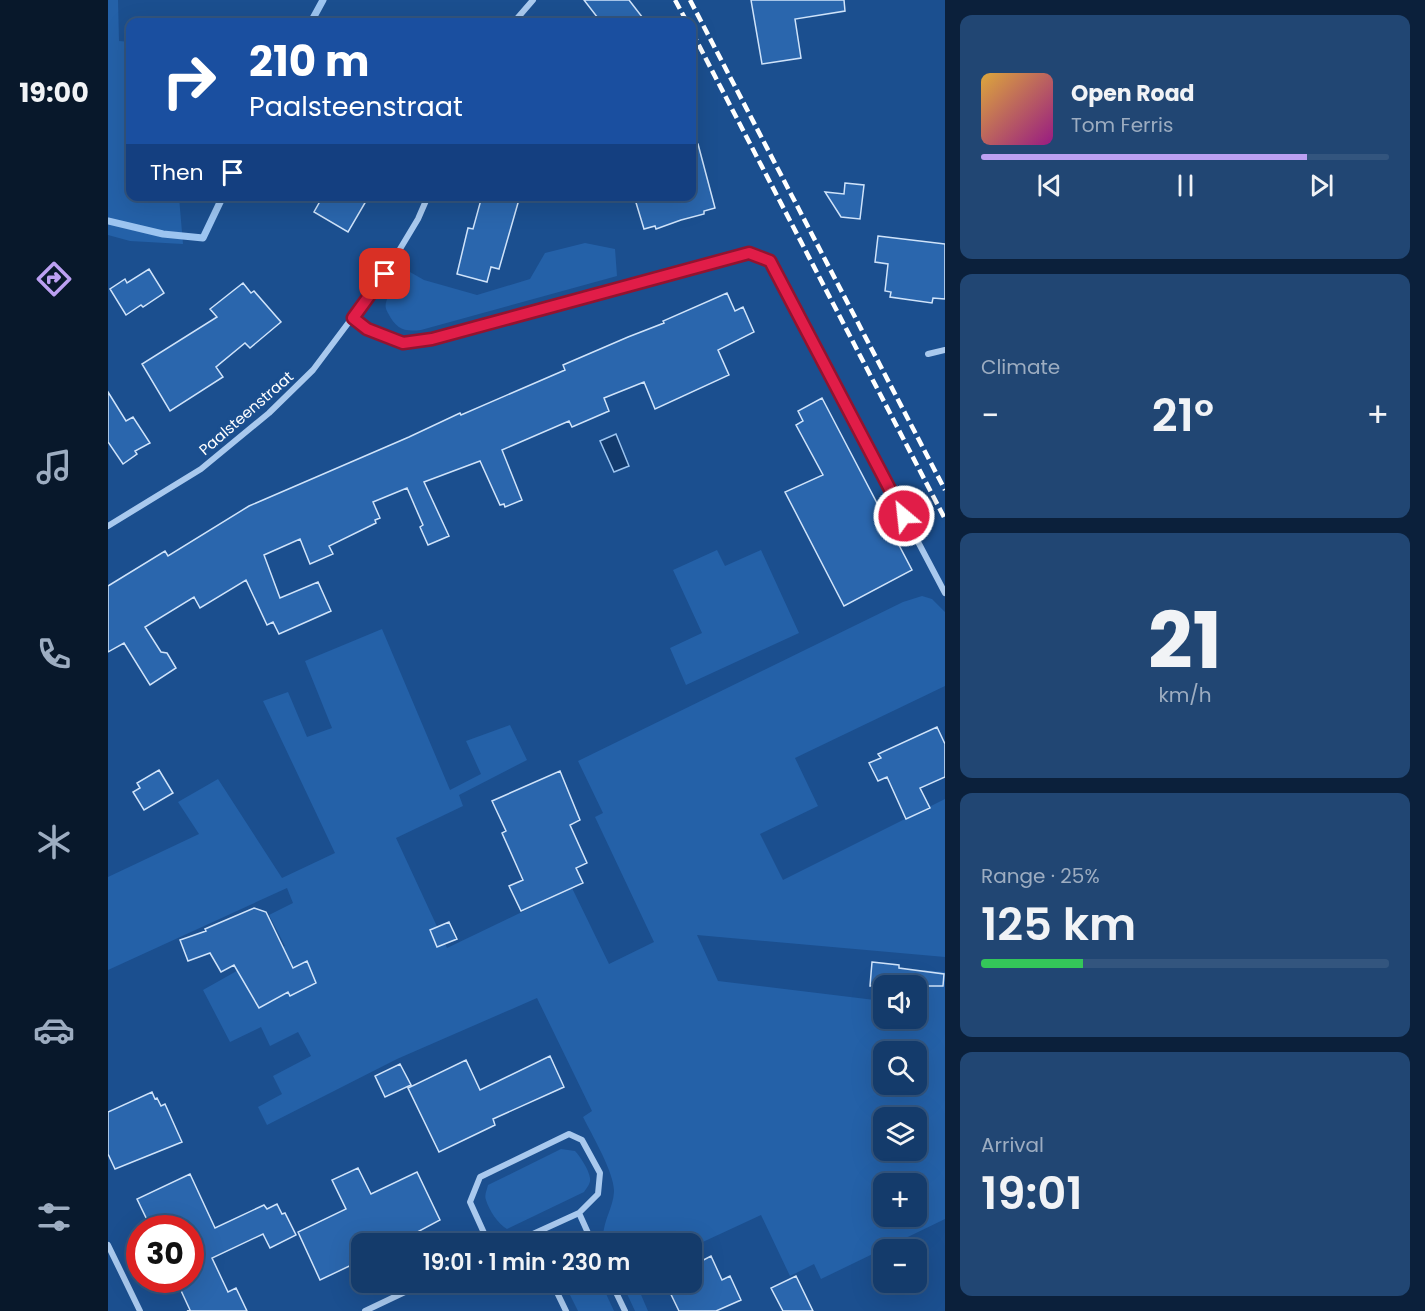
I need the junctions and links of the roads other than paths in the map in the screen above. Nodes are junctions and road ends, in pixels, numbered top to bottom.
1 (533, 0) edge
2 (517, 18) edge
3 (426, 201) edge
4 (353, 318) junction
5 (945, 350) edge
6 (928, 354) dead end
7 (108, 526) edge
8 (945, 593) edge
9 (579, 1213) junction
10 (484, 1233) edge
11 (536, 1233) edge
12 (588, 1233) edge
13 (108, 1245) edge
14 (403, 1293) edge
15 (557, 1293) edge
16 (616, 1293) edge
17 (140, 1311) edge
18 (365, 1311) edge
19 (566, 1311) edge
20 (625, 1311) edge

1 - 2 street
3 - 4 street, Paalsteenstraat
4 - 7 street, Paalsteenstraat
4 - 8 street
5 - 6 street
9 - 10 street
9 - 11 street
9 - 12 street
13 - 17 street
14 - 18 street
15 - 19 street
16 - 20 street

